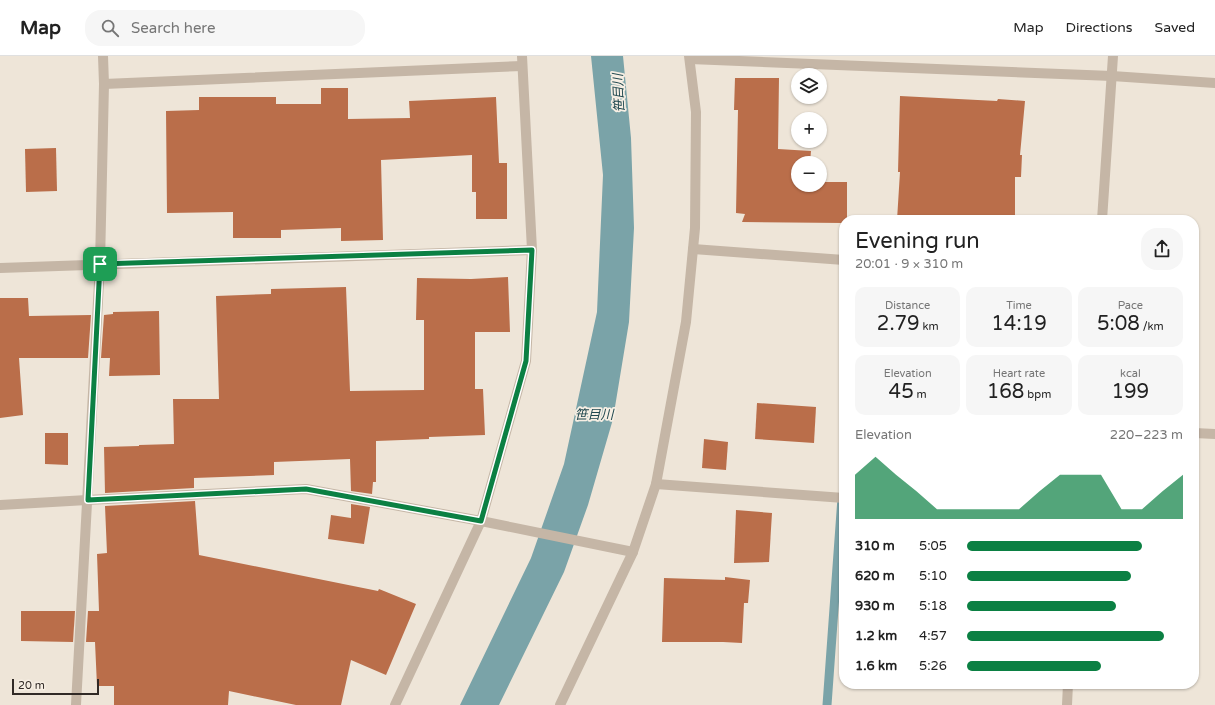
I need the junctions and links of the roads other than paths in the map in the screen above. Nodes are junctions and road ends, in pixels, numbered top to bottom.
1 (103, 56) edge
2 (1113, 56) edge
3 (689, 58) edge
4 (522, 61) edge
5 (1112, 76) junction
6 (1215, 83) edge
7 (104, 84) junction
8 (1102, 215) edge
9 (693, 249) junction
10 (532, 250) junction
11 (839, 260) edge
12 (100, 264) junction
13 (0, 268) edge
14 (1199, 433) edge
15 (1215, 434) edge
16 (656, 484) junction
17 (839, 498) edge
18 (88, 500) junction
19 (0, 505) edge
20 (481, 521) junction
21 (633, 552) junction
22 (1068, 689) edge
23 (76, 705) edge
24 (395, 705) edge
25 (560, 705) edge
26 (1067, 705) edge

1 - 7 street
2 - 5 street
3 - 5 street
3 - 9 street
4 - 7 street
4 - 10 street
5 - 6 street
5 - 8 street
7 - 12 street
9 - 11 street
9 - 16 street
10 - 12 street
10 - 20 street
12 - 13 street
12 - 18 street
14 - 15 street
16 - 17 street
16 - 21 street
18 - 19 street
18 - 20 street
18 - 23 street
20 - 21 street
20 - 24 street
21 - 25 street
22 - 26 street

